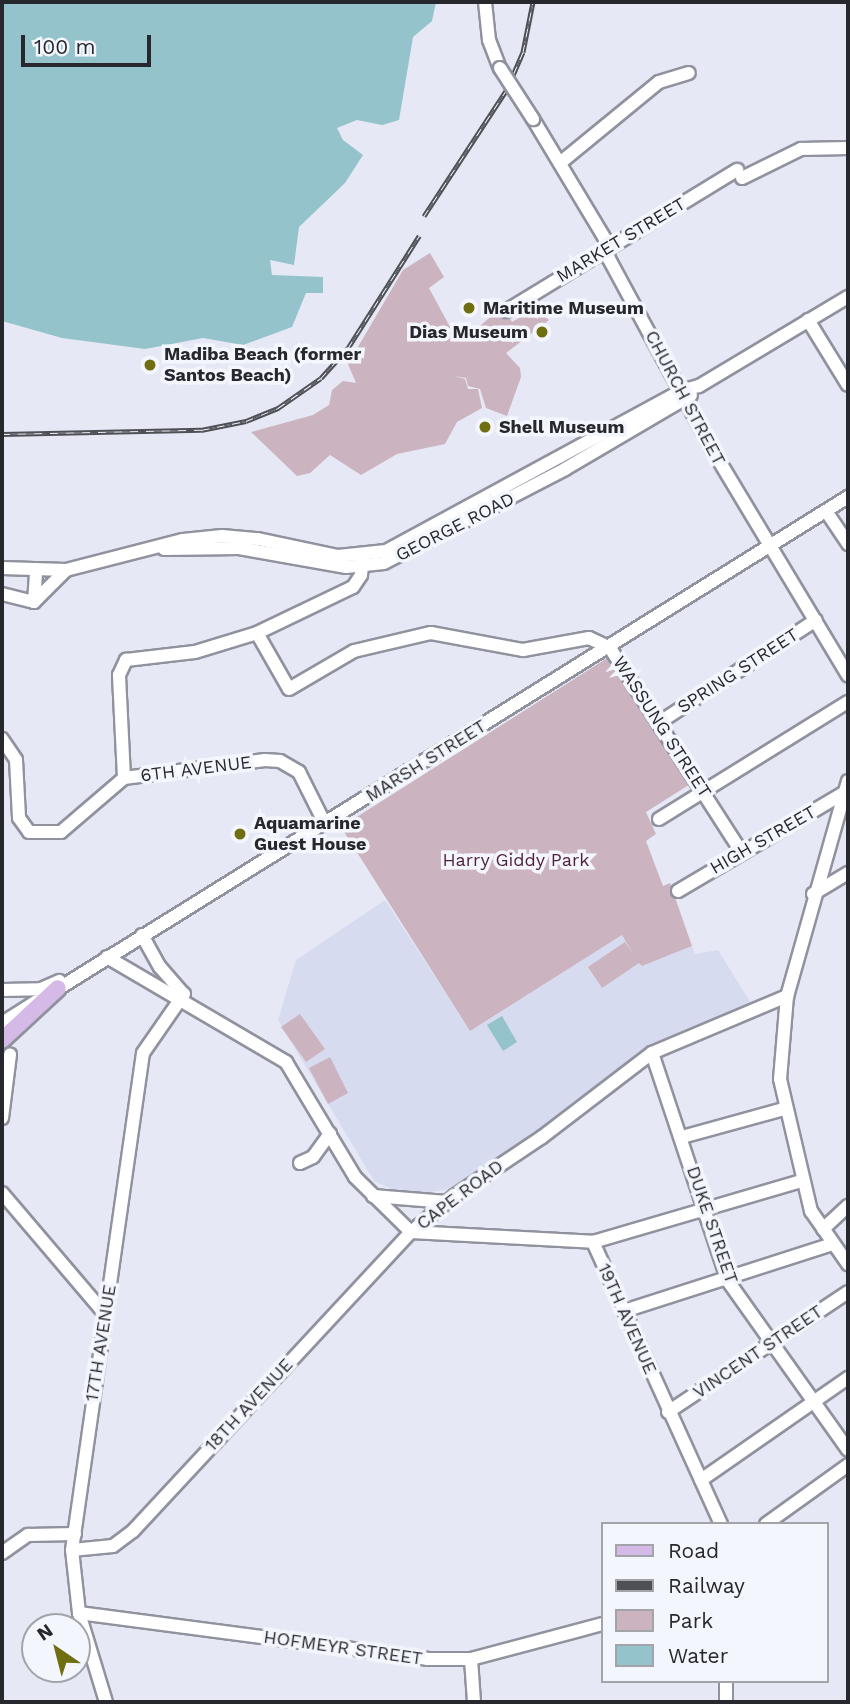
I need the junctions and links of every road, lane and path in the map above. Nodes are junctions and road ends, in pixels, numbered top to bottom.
1 (485, 2) edge
2 (689, 74) dead end
3 (848, 148) edge
4 (560, 163) junction
5 (606, 249) junction
6 (848, 297) edge
7 (506, 311) dead end
8 (808, 320) junction
9 (848, 385) edge
10 (684, 396) junction
11 (848, 497) edge
12 (827, 511) junction
13 (848, 544) edge
14 (771, 547) junction
15 (346, 561) junction
16 (363, 561) junction
17 (384, 563) junction
18 (2, 568) edge
19 (66, 570) junction
20 (36, 571) junction
21 (353, 587) junction
22 (2, 594) edge
23 (336, 594) junction
24 (34, 602) junction
25 (816, 620) junction
26 (257, 633) junction
27 (611, 648) junction
28 (848, 675) edge
29 (848, 702) edge
30 (660, 722) junction
31 (2, 738) edge
32 (124, 778) junction
33 (847, 788) edge
34 (703, 790) junction
35 (819, 807) junction
36 (659, 819) dead end
37 (836, 822) junction
38 (325, 824) junction
39 (741, 851) junction
40 (848, 873) edge
41 (678, 891) dead end
42 (813, 894) junction
43 (138, 938) junction
44 (107, 957) junction
45 (91, 968) junction
46 (58, 988) junction
47 (2, 990) edge
48 (18, 990) junction
49 (169, 991) junction
50 (787, 996) junction
51 (185, 999) junction
52 (37, 1001) junction
53 (2, 1023) edge
54 (2, 1040) edge
55 (652, 1053) junction
56 (10, 1055) dead end
57 (784, 1109) junction
58 (2, 1118) edge
59 (330, 1133) junction
60 (682, 1138) junction
61 (300, 1163) dead end
62 (801, 1181) junction
63 (2, 1193) edge
64 (372, 1196) junction
65 (447, 1202) junction
66 (848, 1206) edge
67 (704, 1209) junction
68 (823, 1229) junction
69 (411, 1232) junction
70 (593, 1242) junction
71 (833, 1244) junction
72 (848, 1264) edge
73 (728, 1281) junction
74 (848, 1292) edge
75 (624, 1311) junction
76 (105, 1314) junction
77 (771, 1342) junction
78 (848, 1378) edge
79 (813, 1402) junction
80 (668, 1412) junction
81 (848, 1450) edge
82 (848, 1465) edge
83 (701, 1480) junction
84 (720, 1522) edge
85 (769, 1522) edge
86 (75, 1534) junction
87 (72, 1549) junction
88 (2, 1553) edge
89 (79, 1613) edge
90 (91, 1615) edge
91 (602, 1624) edge
92 (91, 1653) edge
93 (471, 1659) junction
94 (726, 1683) edge
95 (106, 1702) edge
96 (474, 1702) edge
97 (726, 1702) edge

1 - 4 street, CHURCH STREET, bridge
2 - 4 street
3 - 5 street, MARKET STREET
4 - 5 street, CHURCH STREET
5 - 7 street, MARKET STREET
5 - 10 street, CHURCH STREET
6 - 8 street
8 - 9 street
8 - 10 street
10 - 14 street, CHURCH STREET
10 - 16 street, GEORGE ROAD
10 - 17 street, GEORGE ROAD
11 - 12 street, MARSH STREET
12 - 13 street
12 - 14 street, MARSH STREET
14 - 25 street, CHURCH STREET
14 - 27 street, MARSH STREET
15 - 16 street, GEORGE ROAD
15 - 19 street, GEORGE ROAD
15 - 23 street
16 - 17 street, GEORGE ROAD
16 - 21 street
17 - 21 street
18 - 20 street, GEORGE ROAD
19 - 20 street, GEORGE ROAD
19 - 24 street
20 - 24 street
21 - 23 street
22 - 24 street
23 - 26 street
25 - 28 street, CHURCH STREET
25 - 30 street, SPRING STREET
26 - 27 street, WASSUNG STREET
26 - 32 street
27 - 30 street, WASSUNG STREET
27 - 38 street, MARSH STREET
29 - 34 street
30 - 34 street, WASSUNG STREET
31 - 32 street, 6TH AVENUE
32 - 38 street, 6TH AVENUE
33 - 35 street, HIGH STREET
33 - 37 street
34 - 36 street
34 - 39 street, WASSUNG STREET
35 - 37 street
35 - 39 street, HIGH STREET
37 - 42 street
38 - 43 street, MARSH STREET
39 - 41 street, HIGH STREET
40 - 42 street
42 - 50 street
43 - 44 street, MARSH STREET
43 - 49 street, CAPE ROAD
43 - 51 street, CAPE ROAD
44 - 45 street, MARSH STREET
44 - 49 street, CAPE ROAD
45 - 46 street, MARSH STREET
45 - 48 street
46 - 52 street, MARSH STREET
46 - 54 main road
47 - 48 street
48 - 52 street
49 - 51 street, CAPE ROAD
50 - 55 street, CAPE ROAD
50 - 57 street
51 - 59 street, CAPE ROAD
51 - 76 street, 17TH AVENUE
52 - 53 street, MARSH STREET
55 - 60 street, DUKE STREET
55 - 65 street, CAPE ROAD
56 - 58 street
57 - 60 street
57 - 62 street
59 - 61 street
59 - 64 street, CAPE ROAD
60 - 67 street, DUKE STREET
62 - 67 street
62 - 68 street
63 - 76 street
64 - 65 street
64 - 69 street, CAPE ROAD
65 - 69 street, CAPE ROAD
66 - 68 street
67 - 70 street
67 - 73 street, DUKE STREET
68 - 71 street
69 - 70 street, 19TH AVENUE
69 - 87 street, 18TH AVENUE
70 - 75 street, 19TH AVENUE
71 - 72 street
71 - 73 street
73 - 75 street
73 - 77 street, DUKE STREET
74 - 77 street, VINCENT STREET
75 - 80 street, 19TH AVENUE
76 - 86 street, 17TH AVENUE
77 - 79 street, DUKE STREET
77 - 80 street, VINCENT STREET
78 - 79 street
79 - 81 street, DUKE STREET
79 - 83 street
80 - 83 street, 19TH AVENUE
82 - 85 street
83 - 84 street, 19TH AVENUE
86 - 87 street, 17TH AVENUE
86 - 88 street
87 - 89 street, 17TH AVENUE
90 - 93 street, HOFMEYR STREET
91 - 93 street, HOFMEYR STREET
92 - 95 street, 17TH AVENUE
93 - 96 street
94 - 97 street

